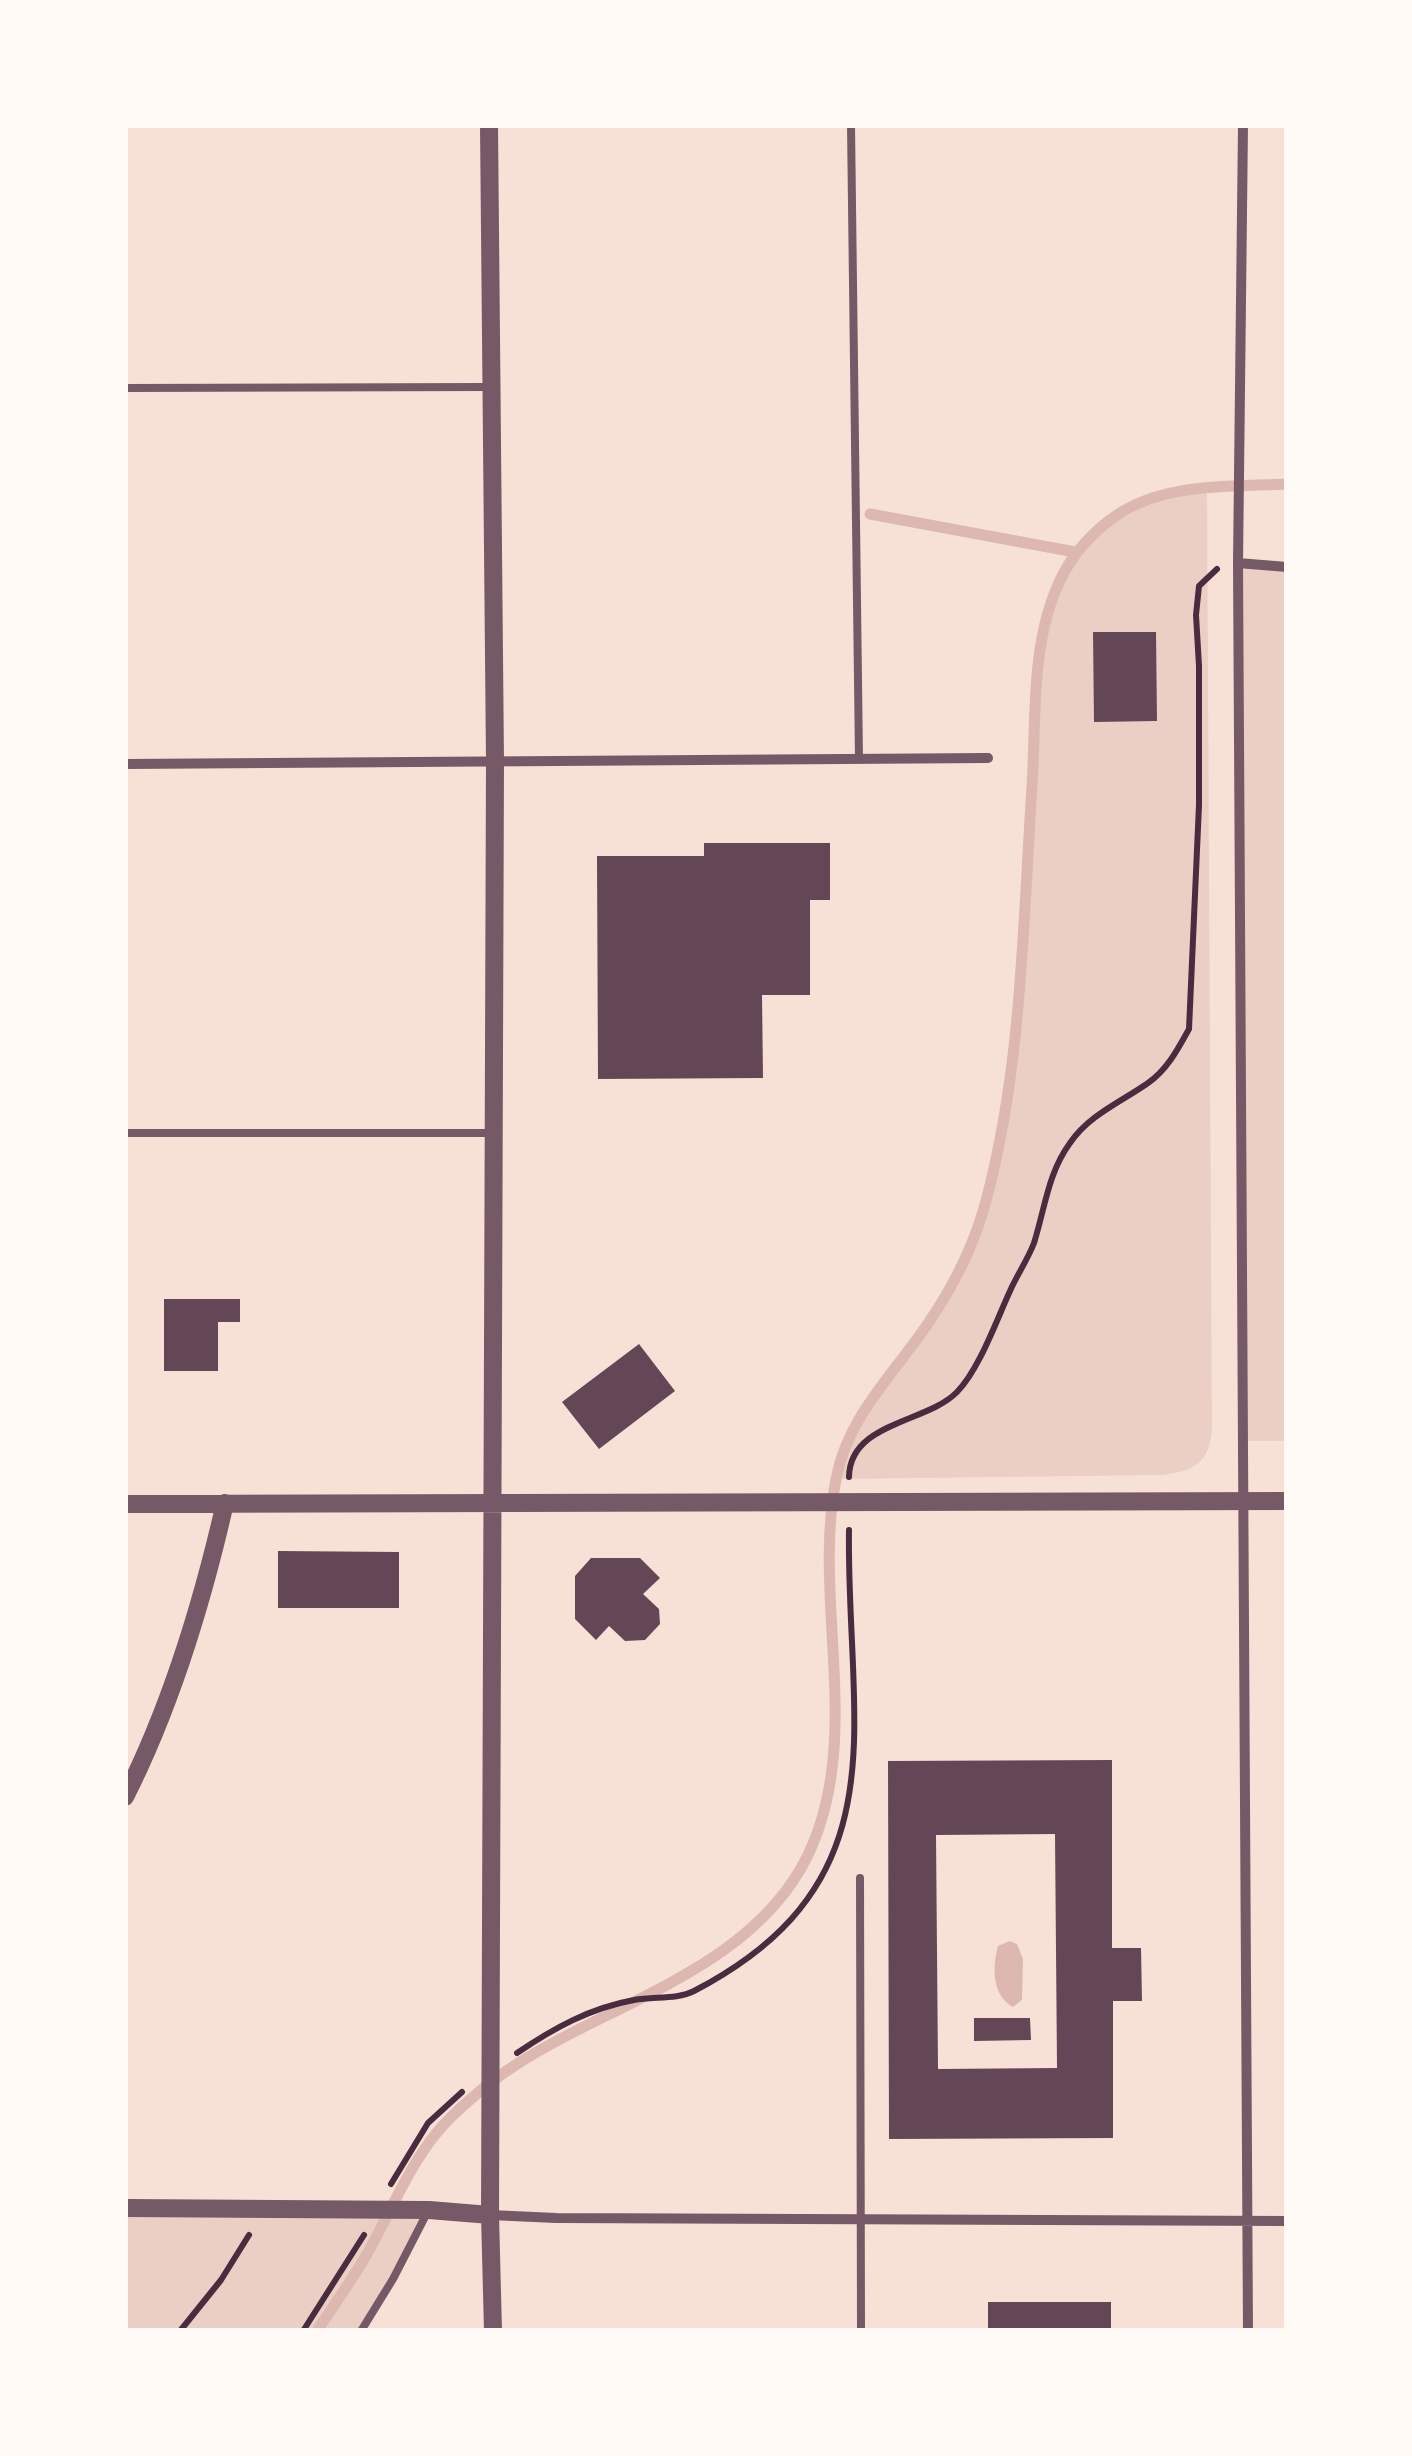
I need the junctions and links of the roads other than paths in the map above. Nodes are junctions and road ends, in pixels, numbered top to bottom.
1 (489, 125) edge
2 (852, 125) edge
3 (1243, 125) edge
4 (491, 387) junction
5 (125, 388) edge
6 (1238, 563) junction
7 (1287, 567) edge
8 (988, 758) dead end
9 (859, 759) junction
10 (494, 761) junction
11 (125, 764) edge
12 (494, 1132) junction
13 (125, 1133) edge
14 (494, 1501) junction
15 (1245, 1501) junction
16 (1287, 1501) edge
17 (224, 1503) junction
18 (125, 1504) edge
19 (125, 1796) edge
20 (860, 1878) dead end
21 (125, 2208) edge
22 (429, 2210) junction
23 (490, 2215) junction
24 (861, 2220) junction
25 (1248, 2221) junction
26 (1287, 2221) edge
27 (361, 2331) edge
28 (493, 2331) edge
29 (861, 2331) edge
30 (1248, 2331) edge

1 - 4 street
2 - 9 lane
3 - 6 street
4 - 5 lane
4 - 10 street
6 - 7 street
6 - 15 street
8 - 9 street
9 - 10 street
10 - 11 street
10 - 12 street
12 - 13 lane
12 - 14 street
14 - 15 street
14 - 17 street
14 - 23 street
15 - 16 street
15 - 25 street
17 - 18 street
17 - 19 street
20 - 24 lane
21 - 22 street
22 - 23 street
22 - 27 lane
23 - 24 street
23 - 28 street
24 - 25 street
24 - 29 lane
25 - 26 street
25 - 30 street

